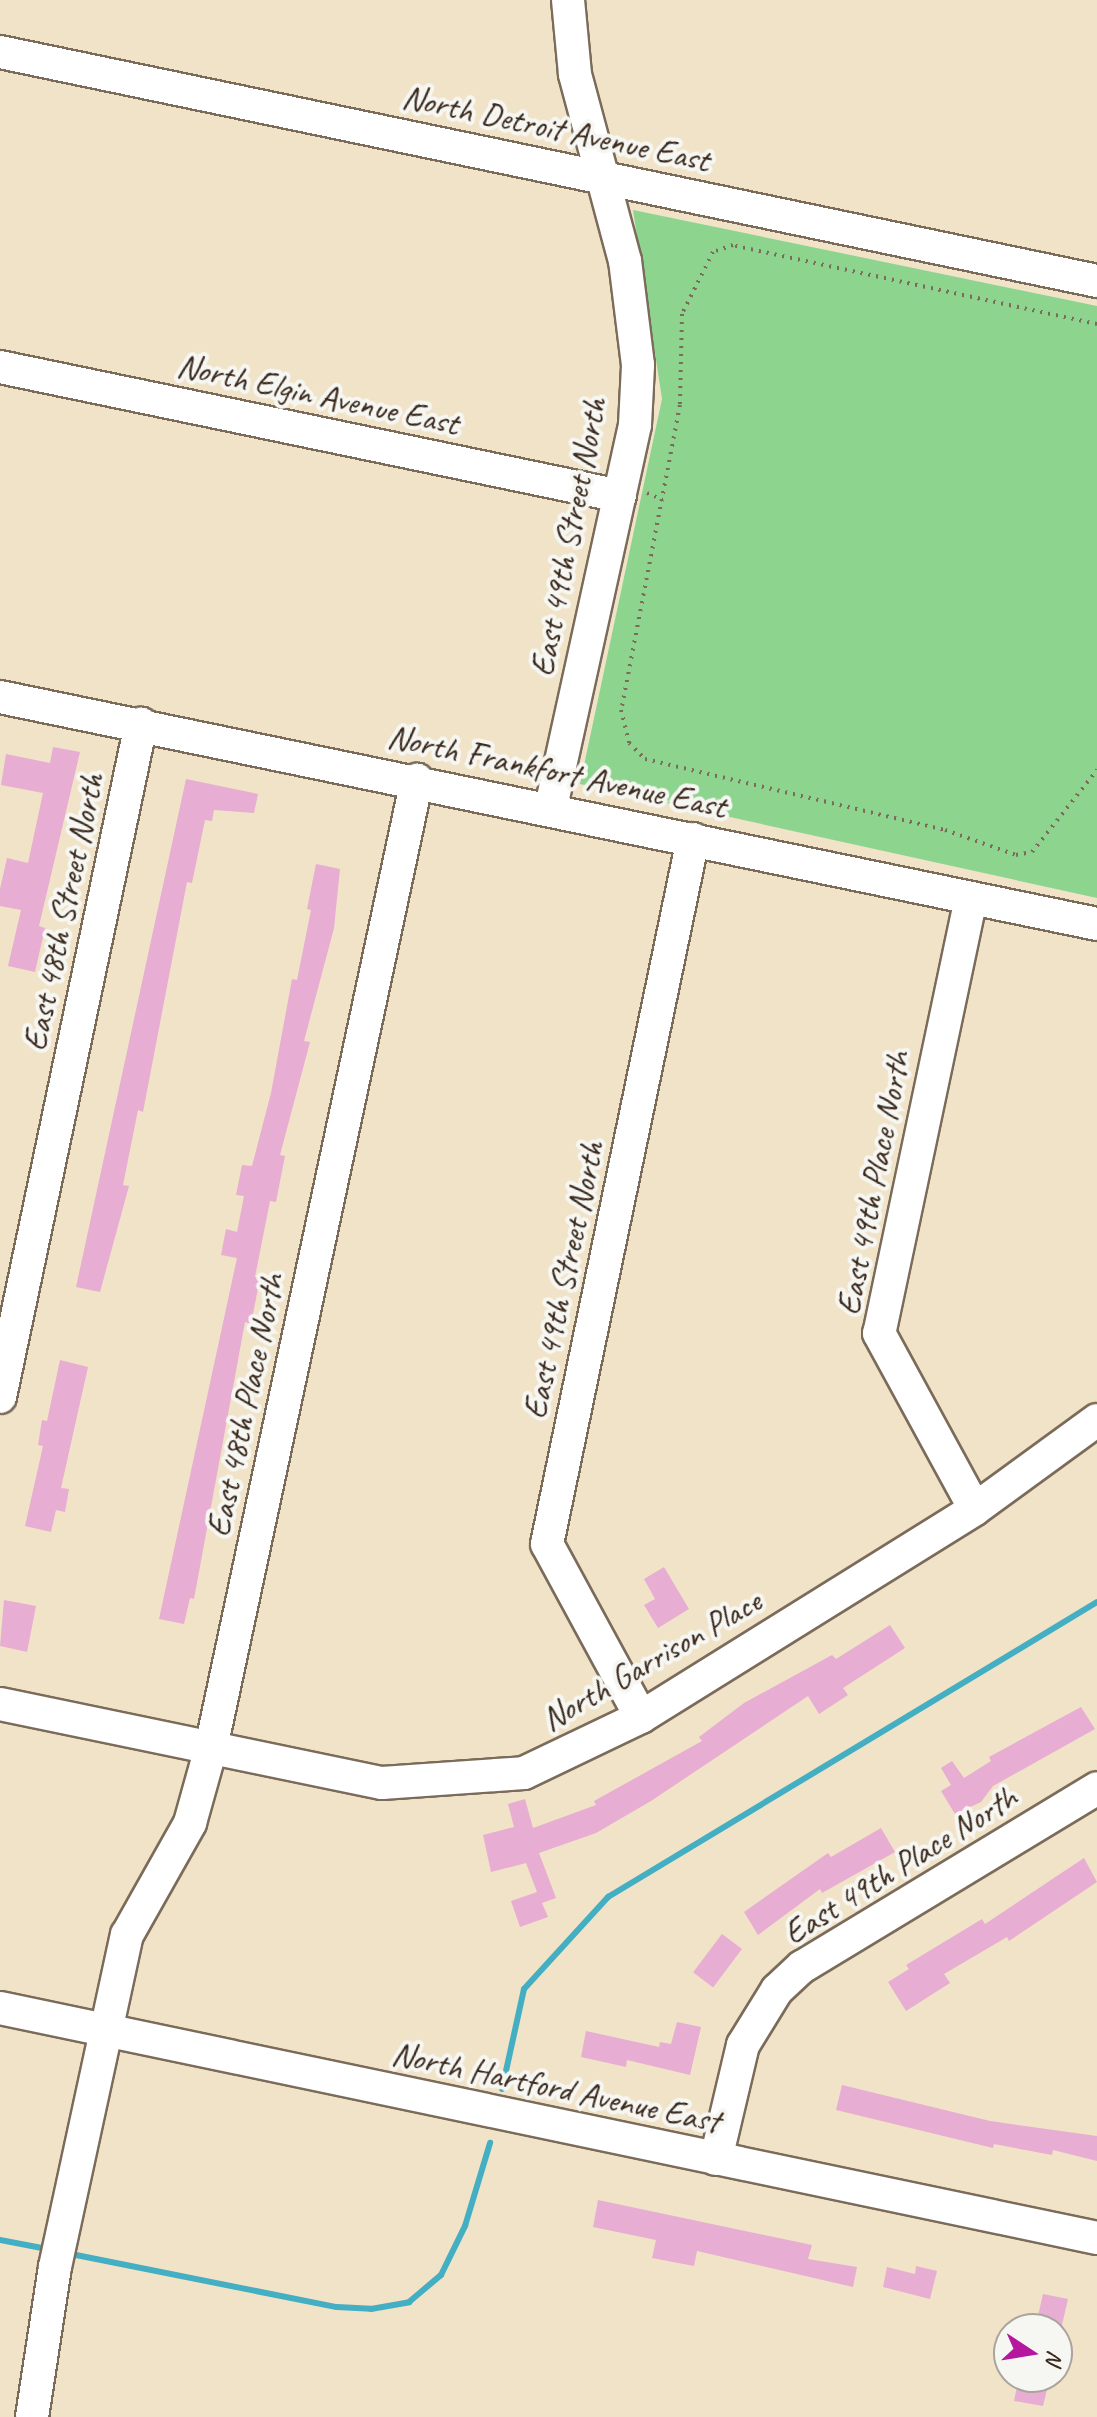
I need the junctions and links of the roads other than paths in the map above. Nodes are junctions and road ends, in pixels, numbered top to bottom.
1 (568, 0) edge
2 (0, 52) edge
3 (602, 176) junction
4 (1097, 281) edge
5 (0, 367) edge
6 (620, 496) junction
7 (0, 697) edge
8 (141, 724) junction
9 (417, 780) junction
10 (551, 807) junction
11 (693, 839) junction
12 (971, 898) junction
13 (1097, 924) edge
14 (0, 1397) edge
15 (1097, 1420) edge
16 (975, 1509) junction
17 (0, 1704) edge
18 (641, 1717) junction
19 (211, 1748) junction
20 (1097, 1788) edge
21 (0, 2008) edge
22 (106, 2030) junction
23 (716, 2159) junction
24 (1097, 2238) edge
25 (32, 2417) edge

1 - 3 street, East 49th Street North
2 - 3 street, North Detroit Avenue East
3 - 4 street, North Detroit Avenue East
3 - 6 street, East 49th Street North
5 - 6 street, North Elgin Avenue East
6 - 10 street, East 49th Street North
7 - 8 street, North Frankfort Avenue East
8 - 9 street, North Frankfort Avenue East
8 - 14 street, East 48th Street North
9 - 10 street, North Frankfort Avenue East
9 - 19 street, East 48th Place North
10 - 11 street, North Frankfort Avenue East
11 - 12 street, North Frankfort Avenue East
11 - 18 street, East 49th Street North
12 - 13 street, North Frankfort Avenue East
12 - 16 street, East 49th Place North
15 - 16 street, North Garrison Place
16 - 18 street, North Garrison Place
17 - 19 street, North Garrison Place
18 - 19 street, North Garrison Place
19 - 22 street, East 48th Place North
20 - 23 street, East 49th Place North
21 - 22 street, North Hartford Avenue East
22 - 23 street, North Hartford Avenue East
22 - 25 street
23 - 24 street, North Hartford Avenue East

